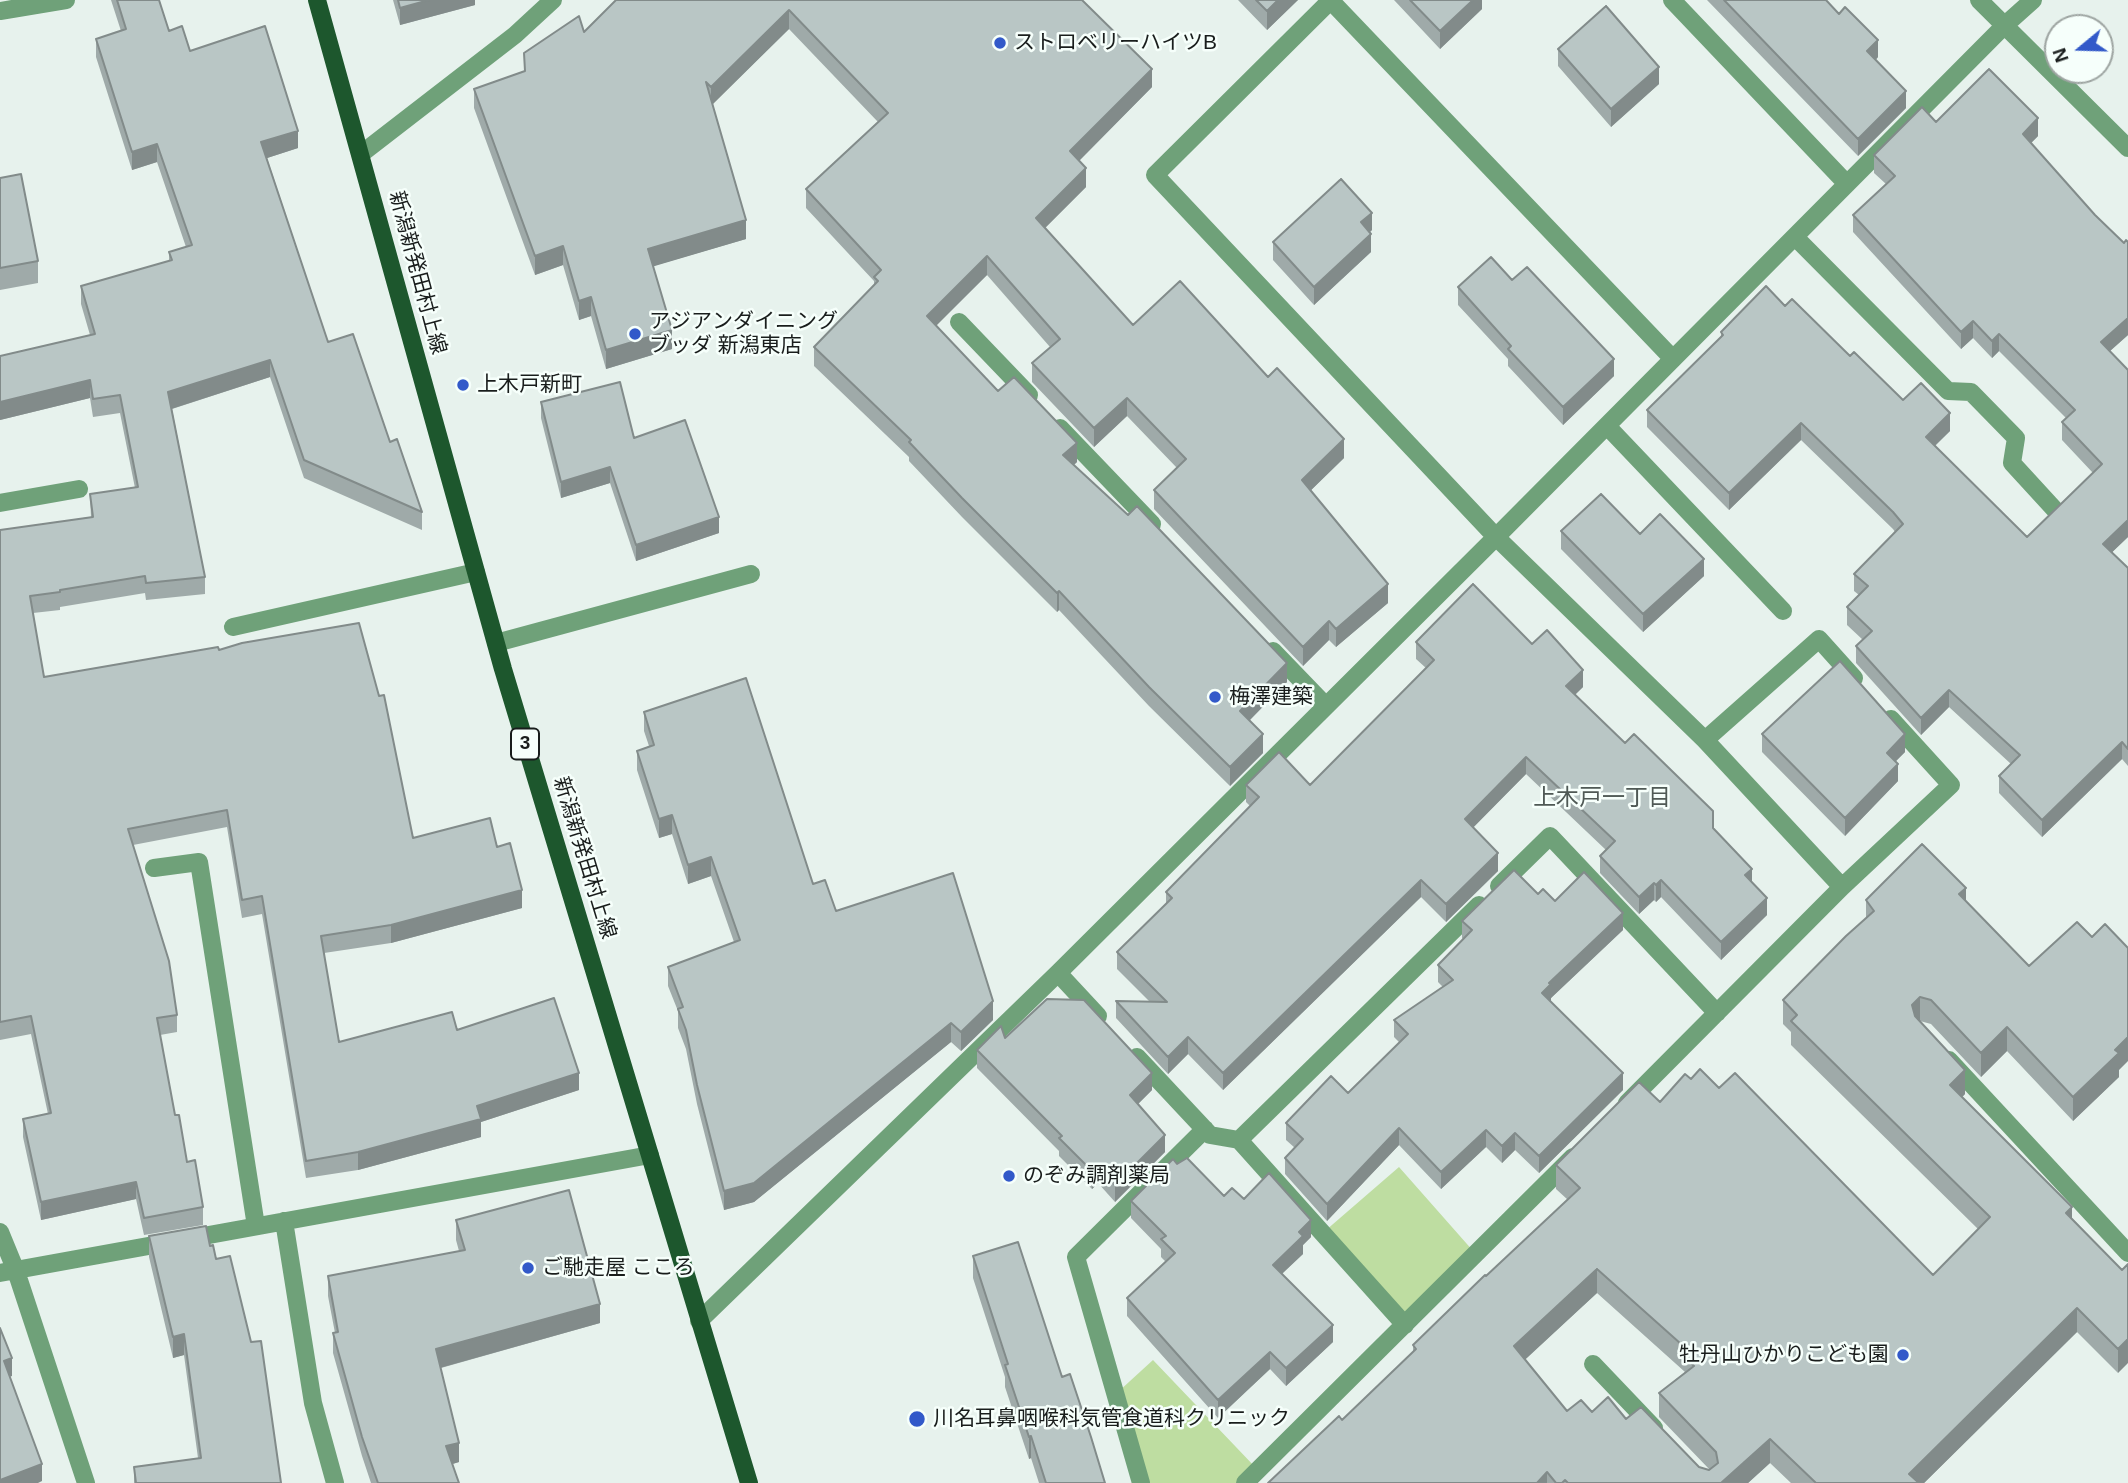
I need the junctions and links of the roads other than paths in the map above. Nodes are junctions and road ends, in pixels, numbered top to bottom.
1 (66, 0) edge
2 (317, 0) edge
3 (553, 0) edge
4 (1331, 0) edge
5 (1672, 0) edge
6 (1979, 0) edge
7 (2033, 0) edge
8 (20, 4) edge
9 (0, 11) edge
10 (2005, 24) junction
11 (2128, 148) edge
12 (361, 154) junction
13 (1847, 184) junction
14 (1795, 237) junction
15 (959, 322) dead end
16 (1673, 359) junction
17 (1607, 426) junction
18 (79, 489) dead end
19 (0, 503) edge
20 (2056, 511) edge
21 (1162, 534) edge
22 (1496, 537) junction
23 (476, 572) junction
24 (751, 574) dead end
25 (1783, 611) dead end
26 (233, 627) dead end
27 (1258, 635) edge
28 (496, 643) junction
29 (1863, 688) edge
30 (1326, 706) junction
31 (1880, 707) edge
32 (1705, 740) junction
33 (153, 868) dead end
34 (1842, 887) junction
35 (1058, 973) junction
36 (1717, 1013) junction
37 (1932, 1042) edge
38 (1610, 1120) edge
39 (1205, 1129) junction
40 (1239, 1140) junction
41 (1581, 1149) edge
42 (650, 1155) junction
43 (284, 1221) junction
44 (256, 1226) junction
45 (0, 1232) edge
46 (2128, 1253) edge
47 (8, 1272) edge
48 (699, 1321) junction
49 (1405, 1325) junction
50 (1593, 1364) dead end
51 (1669, 1443) edge
52 (86, 1483) edge
53 (335, 1483) edge
54 (749, 1483) edge
55 (1141, 1483) edge
56 (1245, 1483) edge

1 - 8 street
2 - 12 main road, 新潟新発田村上線 / 3
3 - 12 street
4 - 16 street
4 - 22 street
5 - 13 street
6 - 10 street
7 - 10 street
8 - 9 street
10 - 11 street
10 - 13 street
12 - 23 main road, 新潟新発田村上線 / 3
13 - 14 street
14 - 16 street
14 - 20 street
15 - 21 street
16 - 17 street
17 - 22 street
17 - 25 street
18 - 19 street
22 - 30 street
22 - 32 street
23 - 26 street
23 - 28 main road, 新潟新発田村上線 / 3
24 - 28 street
27 - 30 street
28 - 42 main road, 新潟新発田村上線 / 3
29 - 32 street
30 - 35 street
31 - 34 street
32 - 34 street
33 - 44 street
34 - 36 street
35 - 39 street
35 - 48 street
36 - 38 street
36 - 40 street
37 - 46 street
39 - 40 street
39 - 55 street
40 - 49 street
41 - 49 street
42 - 43 street
42 - 48 main road, 新潟新発田村上線 / 3
43 - 44 street
43 - 53 street
44 - 47 street
45 - 47 street
47 - 52 street
48 - 54 main road, 新潟新発田村上線 / 3
49 - 56 street
50 - 51 street

